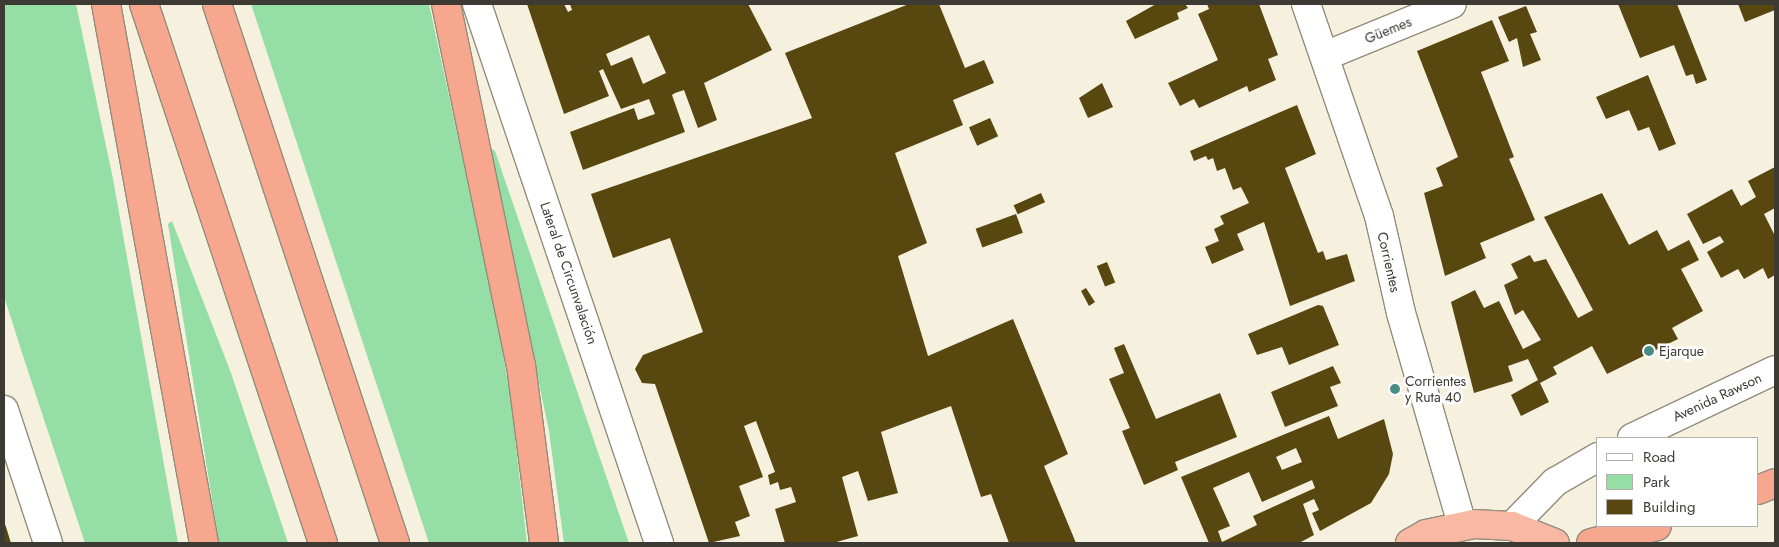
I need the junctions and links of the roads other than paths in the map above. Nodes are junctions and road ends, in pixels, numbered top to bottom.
1 (106, 4) edge
2 (144, 4) edge
3 (217, 4) edge
4 (446, 4) edge
5 (477, 4) edge
6 (1306, 4) edge
7 (1452, 4) edge
8 (1325, 56) junction
9 (1775, 370) edge
10 (4, 410) edge
11 (1634, 437) edge
12 (1596, 458) edge
13 (1775, 483) edge
14 (1759, 490) edge
15 (1462, 525) junction
16 (1512, 526) junction
17 (1653, 527) edge
18 (48, 543) edge
19 (204, 543) edge
20 (323, 543) edge
21 (395, 543) edge
22 (544, 543) edge
23 (659, 543) edge
24 (1410, 543) edge
25 (1555, 543) edge
26 (1590, 543) edge

1 - 19 highway
2 - 20 highway
3 - 21 highway
4 - 22 highway
5 - 23 street, Lateral de Circunvalación
6 - 8 street, Corrientes
7 - 8 street, Güemes
8 - 15 street, Corrientes
9 - 11 street, Avenida Rawson
10 - 18 street
12 - 16 street
13 - 14 highway
15 - 16 highway
15 - 24 highway
16 - 25 highway
17 - 26 highway

